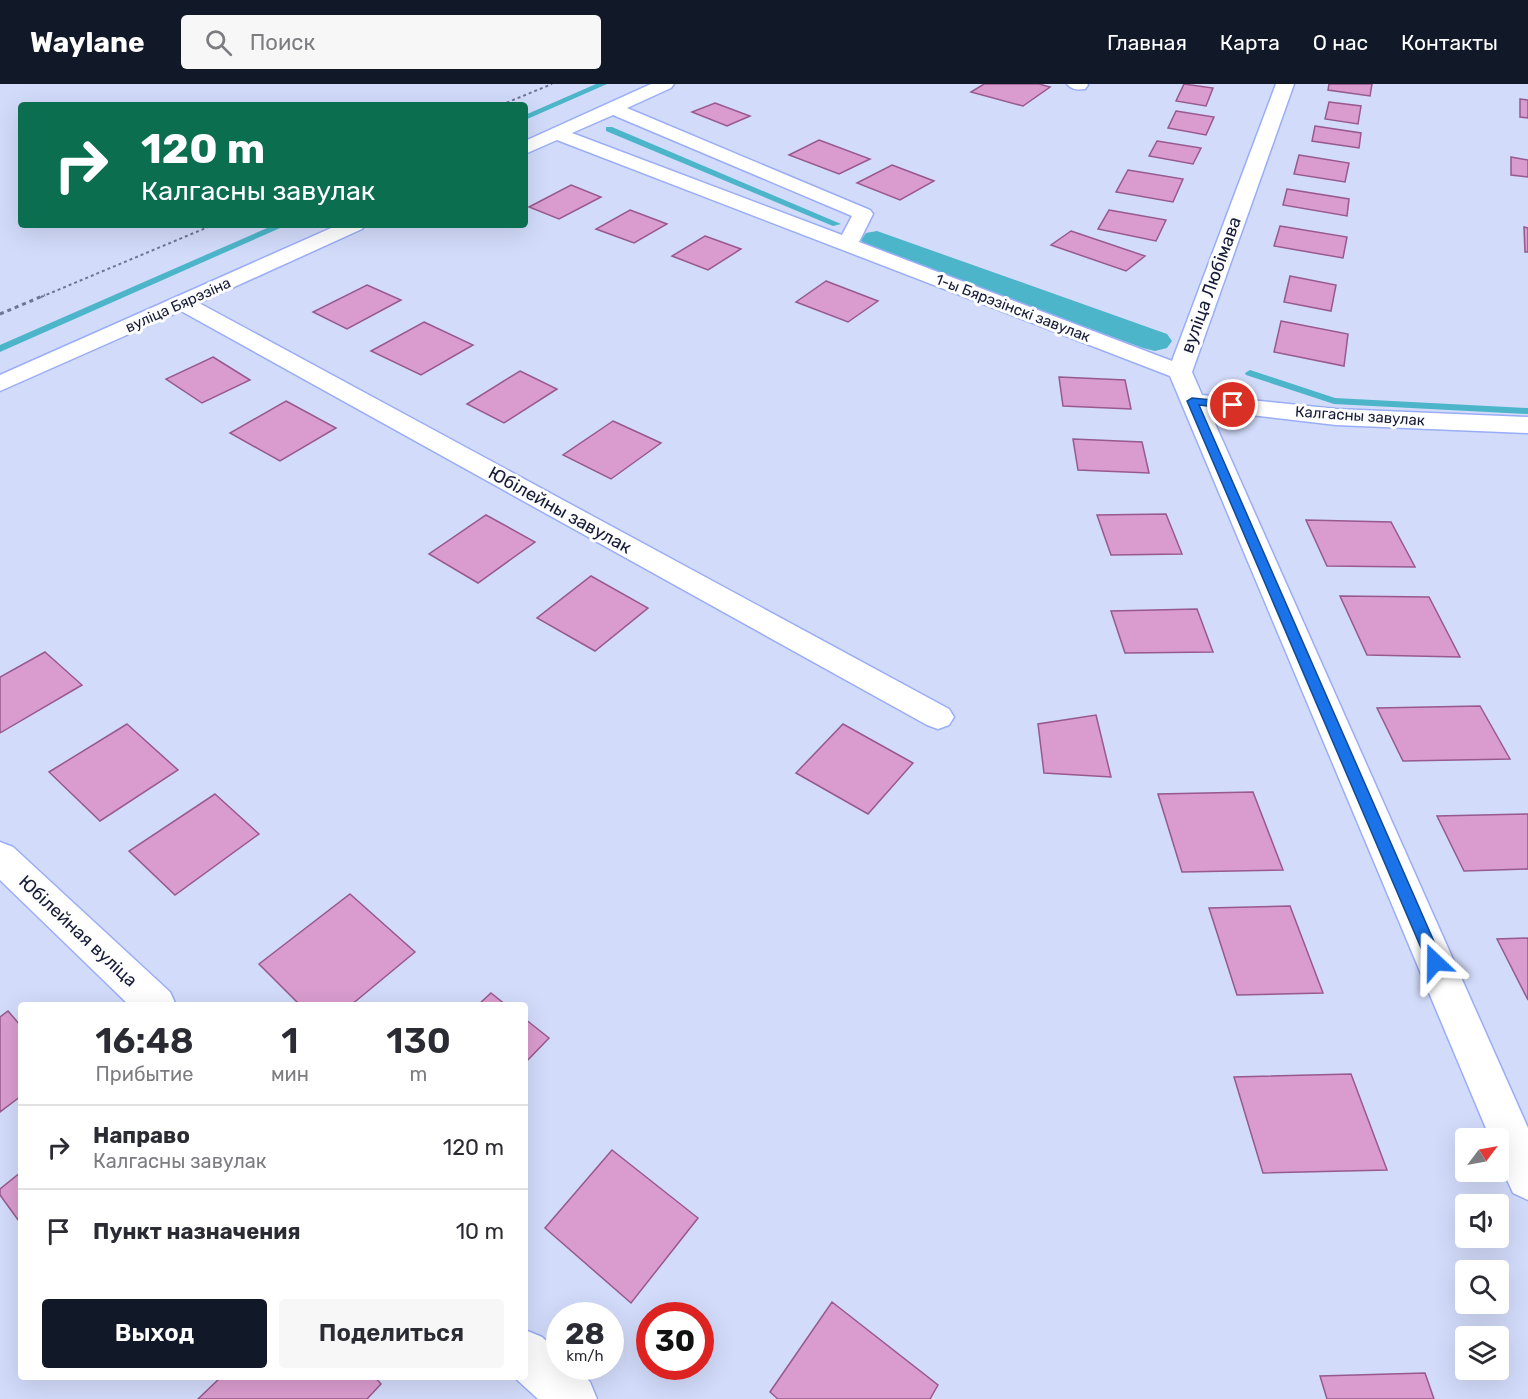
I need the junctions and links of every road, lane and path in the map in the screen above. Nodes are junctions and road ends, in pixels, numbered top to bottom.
1 (552, 84) edge
2 (665, 84) edge
3 (1285, 84) edge
4 (508, 102) edge
5 (612, 108) junction
6 (557, 134) junction
7 (528, 147) edge
8 (206, 228) edge
9 (348, 228) edge
10 (847, 245) junction
11 (183, 303) junction
12 (0, 314) edge
13 (1180, 372) junction
14 (0, 384) edge
15 (1192, 401) junction
16 (1528, 425) edge
17 (938, 717) dead end
18 (0, 857) edge
19 (153, 1002) edge
20 (1528, 1178) edge
21 (528, 1357) edge
22 (573, 1399) edge

1 - 4 path
2 - 5 street
3 - 13 street, вуліца Любімава
5 - 6 street
5 - 10 street
6 - 7 street
6 - 10 street, 1-ы Бярэзінскі завулак
8 - 12 path
9 - 11 street, вуліца Бярэзіна
10 - 13 street, 1-ы Бярэзінскі завулак
11 - 14 street, вуліца Бярэзіна
11 - 17 street, Юбілейны завулак
13 - 15 street, вуліца Любімава
15 - 16 street, Калгасны завулак
15 - 20 street, вуліца Любімава
18 - 19 street, Юбілейная вуліца
21 - 22 street

